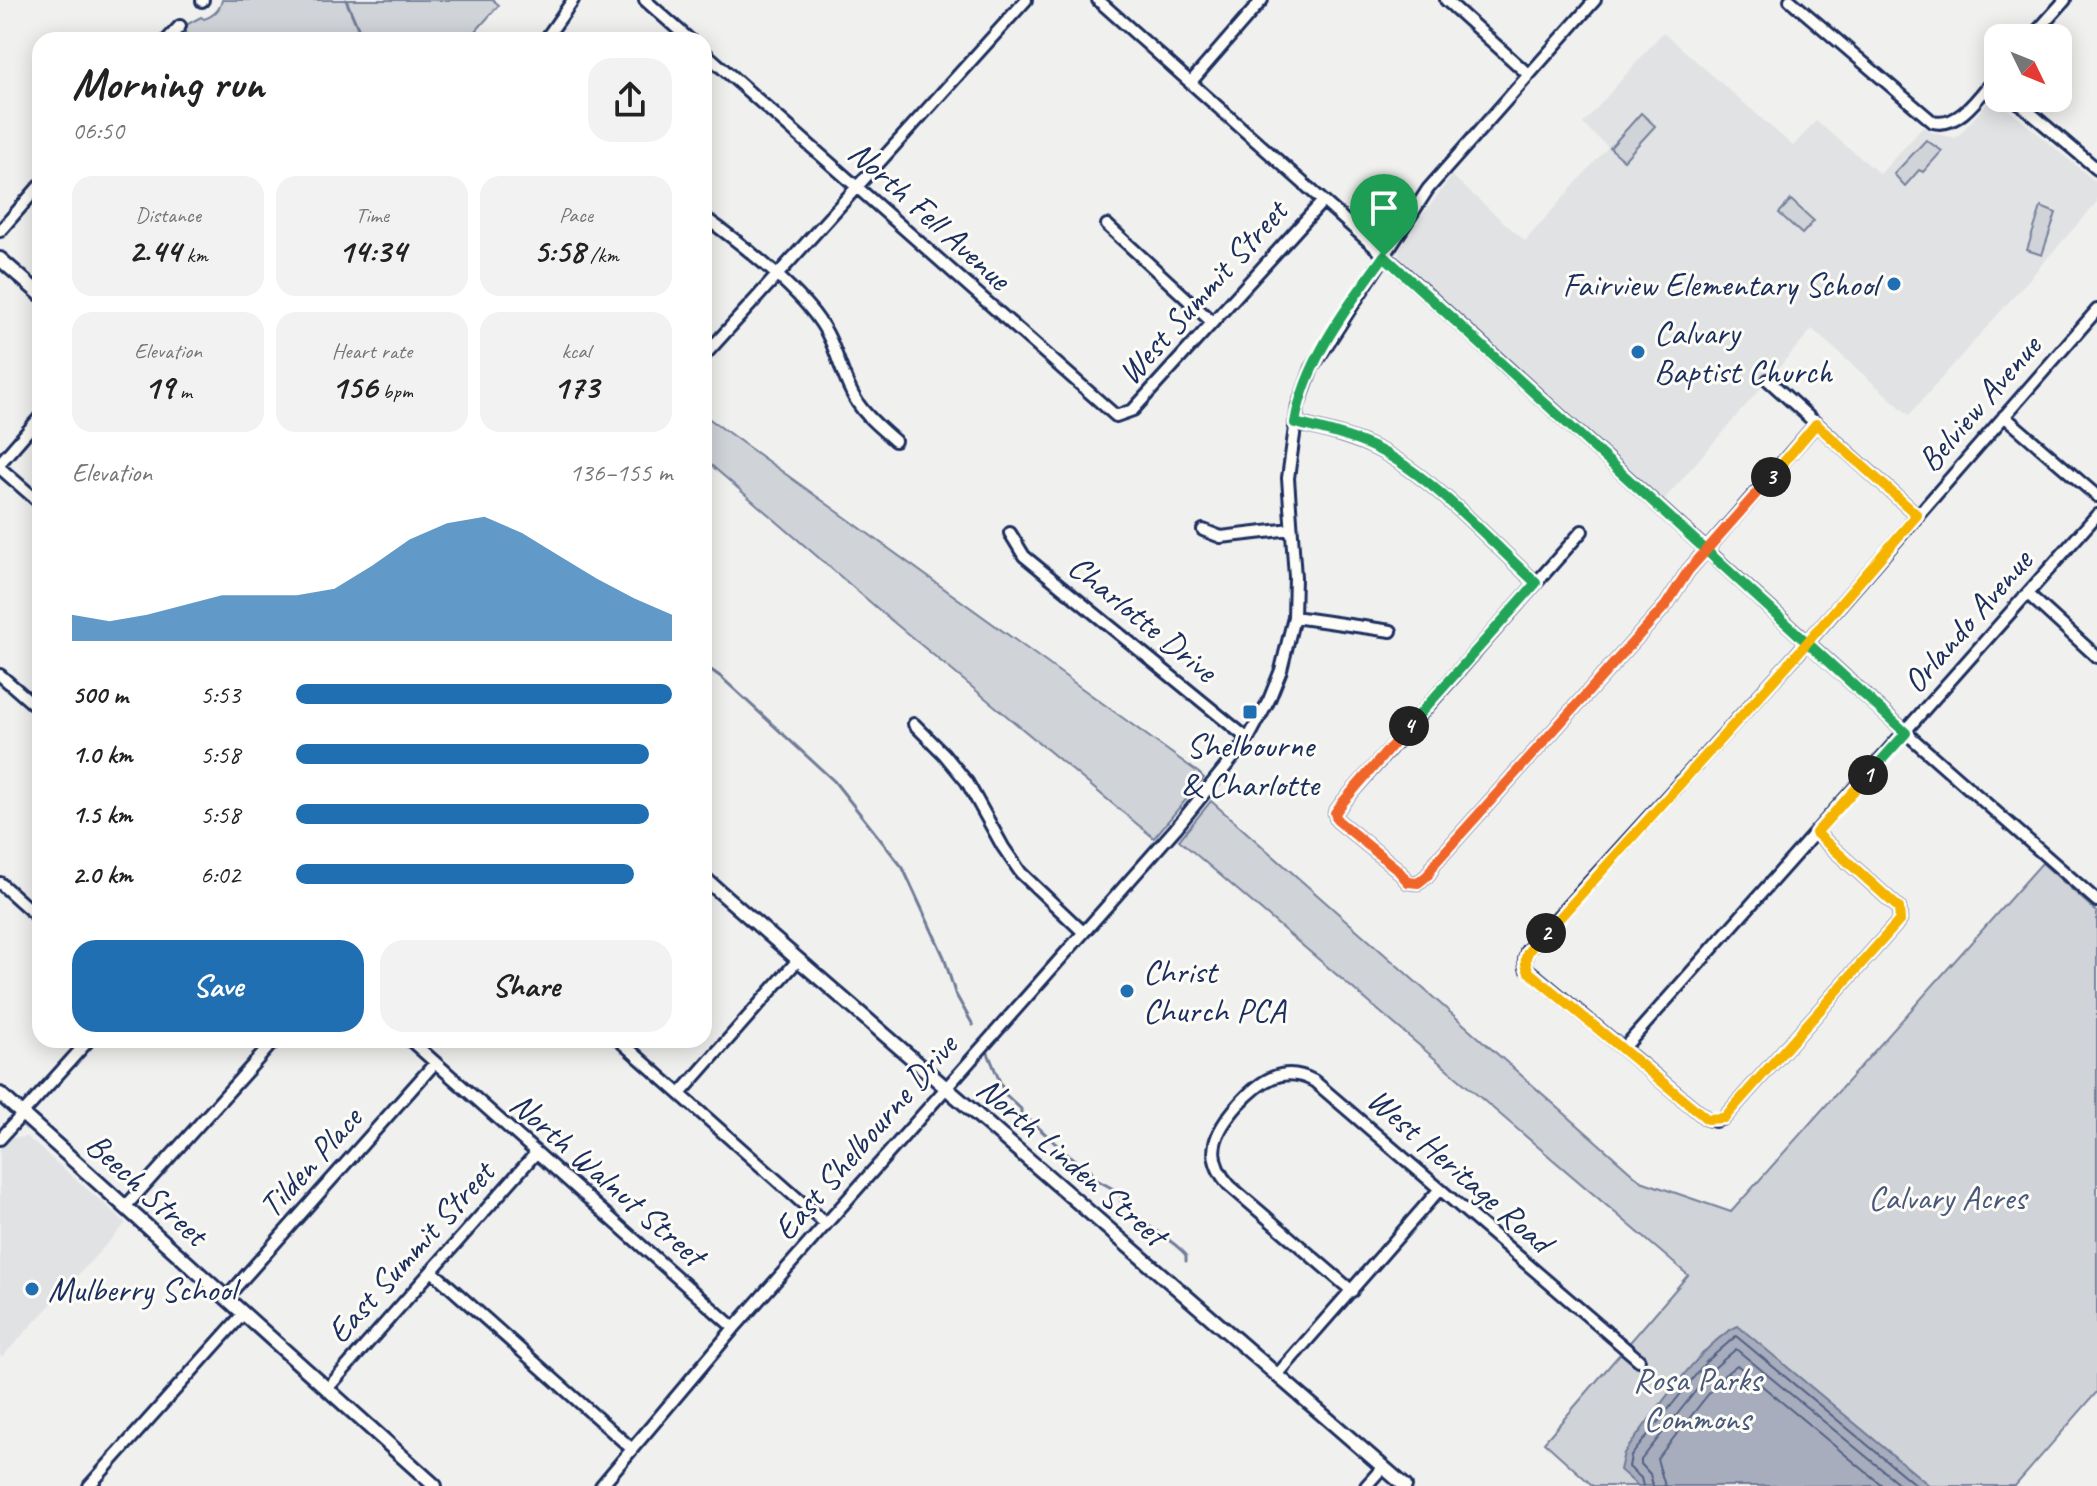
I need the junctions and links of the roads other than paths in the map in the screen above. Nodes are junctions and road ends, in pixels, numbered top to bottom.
1 (573, 0) edge
2 (645, 0) edge
3 (1026, 0) edge
4 (1098, 0) edge
5 (1262, 0) edge
6 (1446, 0) edge
7 (1595, 0) edge
8 (1790, 0) edge
9 (2065, 0) edge
10 (2044, 24) edge
11 (180, 26) dead end
12 (174, 32) edge
13 (551, 32) edge
14 (681, 32) edge
15 (712, 59) edge
16 (1529, 75) junction
17 (1190, 83) junction
18 (1984, 92) edge
19 (2030, 112) edge
20 (2097, 169) edge
21 (856, 188) junction
22 (32, 194) edge
23 (1322, 202) junction
24 (712, 223) edge
25 (1107, 225) dead end
26 (0, 231) edge
27 (1384, 256) junction
28 (0, 259) edge
29 (776, 276) junction
30 (32, 287) edge
31 (2097, 310) edge
32 (1212, 322) junction
33 (712, 347) edge
34 (1768, 380) dead end
35 (1121, 416) joint
36 (2004, 416) junction
37 (1295, 423) junction
38 (1816, 424) junction
39 (32, 427) edge
40 (895, 441) dead end
41 (0, 465) edge
42 (32, 495) edge
43 (2097, 496) edge
44 (1917, 515) junction
45 (2097, 515) edge
46 (1291, 529) junction
47 (1203, 530) dead end
48 (1582, 531) dead end
49 (1010, 533) dead end
50 (1707, 551) junction
51 (1536, 583) junction
52 (2028, 594) junction
53 (1294, 617) junction
54 (1391, 631) dead end
55 (1807, 642) junction
56 (2097, 657) edge
57 (0, 675) edge
58 (32, 703) edge
59 (914, 724) dead end
60 (1906, 733) junction
61 (1248, 739) junction
62 (1816, 833) junction
63 (0, 883) edge
64 (712, 885) edge
65 (2097, 901) edge
66 (32, 912) edge
67 (1082, 931) junction
68 (798, 960) junction
69 (82, 1048) edge
70 (268, 1048) edge
71 (419, 1048) edge
72 (628, 1048) edge
73 (1623, 1049) junction
74 (435, 1063) junction
75 (945, 1088) junction
76 (0, 1094) edge
77 (680, 1094) junction
78 (22, 1115) junction
79 (0, 1139) edge
80 (536, 1153) junction
81 (1439, 1190) junction
82 (125, 1207) junction
83 (826, 1224) junction
84 (432, 1271) junction
85 (1352, 1291) junction
86 (226, 1298) junction
87 (243, 1314) junction
88 (734, 1328) junction
89 (1639, 1360) dead end
90 (1277, 1375) junction
91 (327, 1389) junction
92 (632, 1449) junction
93 (1383, 1467) junction
94 (89, 1486) edge
95 (435, 1486) edge
96 (601, 1486) edge
97 (1366, 1486) edge
98 (1405, 1486) edge

1 - 13 street
2 - 14 street
3 - 21 street
4 - 17 street
5 - 17 street
6 - 16 street
7 - 16 street
8 - 18 street
9 - 10 street
11 - 12 street
15 - 21 street, North Fell Avenue
16 - 27 street
17 - 23 street
19 - 20 street
21 - 29 street
21 - 35 street, North Fell Avenue
22 - 26 street
23 - 27 street
23 - 32 street, West Summit Street
24 - 29 street
25 - 32 street
27 - 37 street, East Shelbourne Drive
27 - 50 street
28 - 30 main road
29 - 33 street
29 - 40 street
31 - 36 street, Belview Avenue
32 - 35 street, West Summit Street
34 - 38 street
36 - 43 street
36 - 44 street, Belview Avenue
37 - 46 street, East Shelbourne Drive
37 - 51 street
38 - 44 street
38 - 50 street
39 - 41 street
41 - 42 street
44 - 55 street, Belview Avenue
45 - 52 street, Orlando Avenue
46 - 47 street
46 - 53 street, East Shelbourne Drive
48 - 51 street
49 - 61 street, Charlotte Drive
50 - 51 street
50 - 55 street
52 - 56 street
52 - 60 street, Orlando Avenue
53 - 54 street
53 - 61 street, East Shelbourne Drive
55 - 60 street
55 - 73 street, Belview Avenue
57 - 58 street
59 - 67 street
60 - 62 street, Orlando Avenue
60 - 65 street
61 - 67 street, East Shelbourne Drive
62 - 73 street, Orlando Avenue
62 - 73 street
63 - 66 street
64 - 68 main road, North Linden Street
67 - 75 street, East Shelbourne Drive
68 - 75 main road, North Linden Street
68 - 77 street
69 - 78 street
70 - 82 street
71 - 74 street, North Walnut Street
72 - 77 street
74 - 80 street, North Walnut Street
74 - 86 street, Tilden Place
75 - 83 street, East Shelbourne Drive
75 - 90 main road, North Linden Street
76 - 78 main road, Beech Street
77 - 83 street
78 - 79 street
78 - 82 main road, Beech Street
80 - 84 street, East Summit Street
80 - 88 street, North Walnut Street
81 - 85 street
81 - 85 street, West Heritage Road
81 - 89 street, West Heritage Road
82 - 86 main road, Beech Street
83 - 88 street, East Shelbourne Drive
84 - 91 street, East Summit Street
84 - 92 street
85 - 90 street
86 - 87 main road, Beech Street
87 - 91 main road, Beech Street
87 - 94 street
88 - 92 street, East Shelbourne Drive
90 - 93 main road, North Linden Street
91 - 95 main road, Beech Street
92 - 96 street, East Shelbourne Drive
93 - 97 street
93 - 98 main road, North Linden Street

